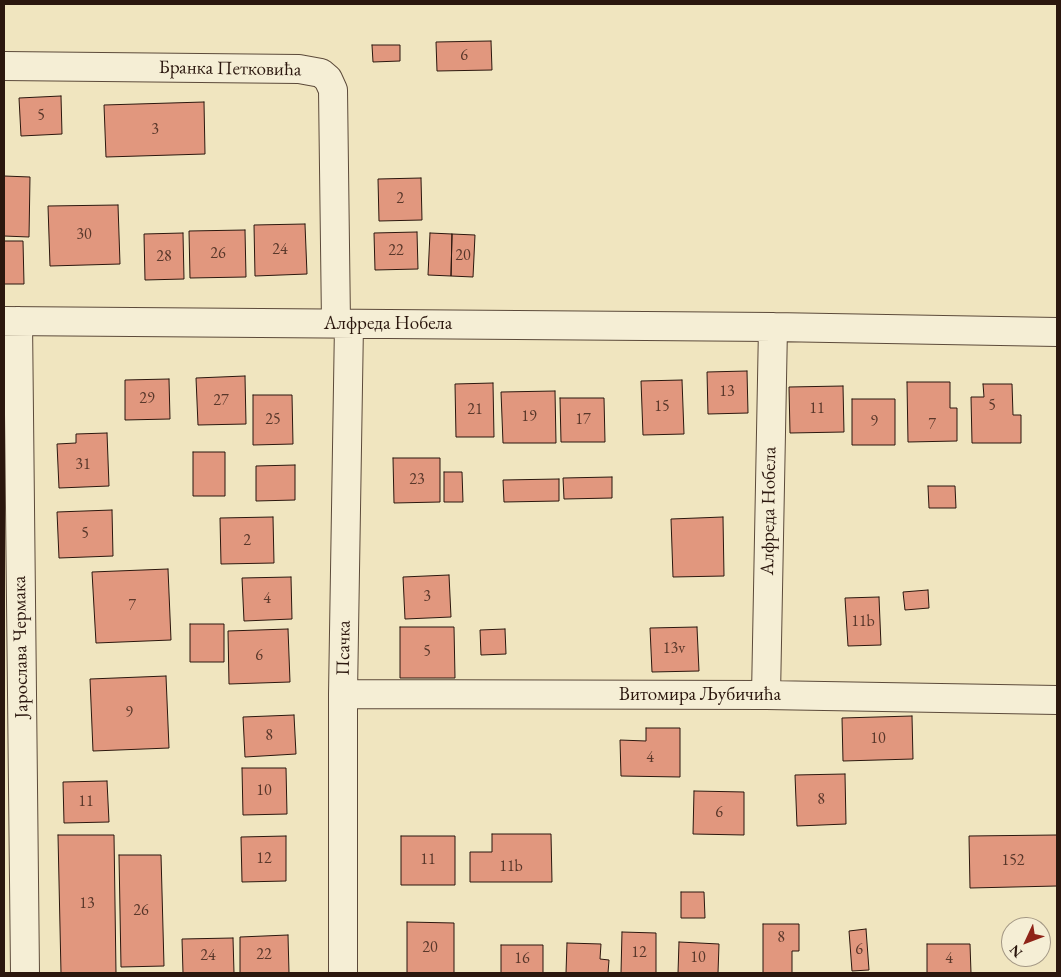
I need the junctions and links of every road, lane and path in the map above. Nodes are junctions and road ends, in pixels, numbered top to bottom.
1 (4, 66) edge
2 (11, 321) edge
3 (342, 323) junction
4 (772, 326) junction
5 (1057, 332) edge
6 (343, 694) junction
7 (766, 695) junction
8 (1057, 700) edge
9 (25, 973) edge
10 (343, 973) edge

1 - 3 street, Бранка Петковића
2 - 3 street, Алфреда Нобела
2 - 9 street, Јарослава Чермака
3 - 4 street, Алфреда Нобела
3 - 6 street, Псачка
4 - 5 street, Алфреда Нобела
4 - 7 street, Алфреда Нобела
6 - 7 street, Витомира Љубичића
6 - 10 street, Псачка
7 - 8 street, Витомира Љубичића

